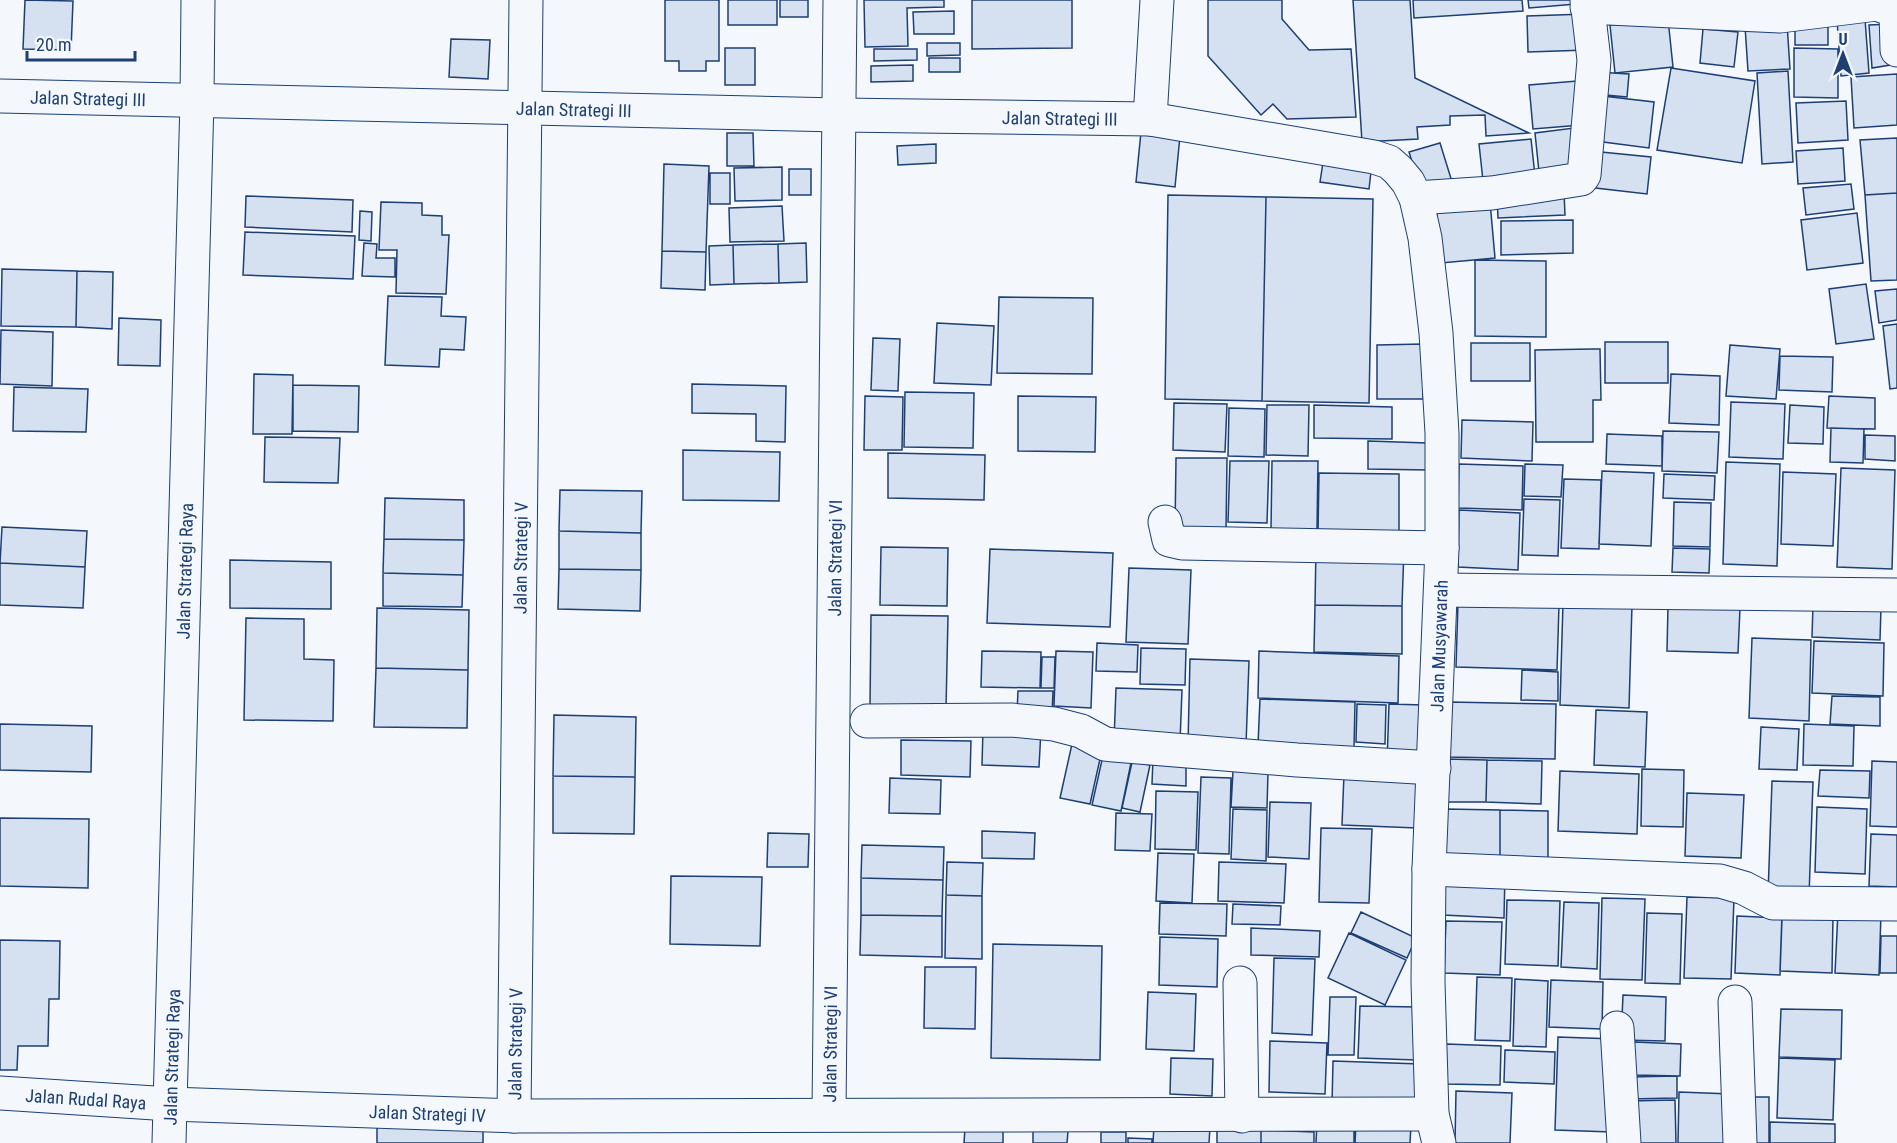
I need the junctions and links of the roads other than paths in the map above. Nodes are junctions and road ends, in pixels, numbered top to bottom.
1 (198, 0) edge
2 (526, 0) edge
3 (840, 0) edge
4 (1157, 0) edge
5 (1587, 4) edge
6 (1840, 4) edge
7 (1897, 50) edge
8 (0, 96) edge
9 (190, 99) junction
10 (524, 109) junction
11 (838, 115) junction
12 (1150, 119) junction
13 (1412, 190) junction
14 (1165, 522) dead end
15 (1442, 548) junction
16 (1442, 590) junction
17 (1897, 595) edge
18 (867, 721) dead end
19 (1434, 768) junction
20 (1429, 869) junction
21 (1897, 904) edge
22 (1240, 983) dead end
23 (1735, 1002) dead end
24 (1617, 1028) dead end
25 (0, 1093) edge
26 (170, 1104) junction
27 (829, 1114) junction
28 (514, 1116) junction
29 (1242, 1116) junction
30 (1435, 1129) edge
31 (169, 1143) edge
32 (1624, 1143) edge
33 (1740, 1143) edge

1 - 9 street, Jalan Strategi Raya
2 - 10 street, Jalan Strategi V
3 - 11 street, Jalan Strategi VI
4 - 12 street
5 - 6 street
5 - 13 street
6 - 7 street
8 - 9 street, Jalan Strategi III
9 - 10 street, Jalan Strategi III
9 - 26 street, Jalan Strategi Raya
10 - 11 street, Jalan Strategi III
10 - 28 street, Jalan Strategi V
11 - 12 street, Jalan Strategi III
11 - 27 street, Jalan Strategi VI
12 - 13 street, Jalan Strategi III
13 - 15 street, Jalan Musyawarah
14 - 15 street
15 - 16 street, Jalan Musyawarah
16 - 17 street
16 - 19 street, Jalan Musyawarah
18 - 19 street
19 - 20 street, Jalan Musyawarah
20 - 21 street
20 - 30 street, Jalan Musyawarah
22 - 29 street
23 - 33 street
24 - 32 street
25 - 26 street, Jalan Rudal Raya
26 - 28 street, Jalan Strategi IV
26 - 31 street, Jalan Strategi Raya
27 - 28 street, Jalan Strategi IV
27 - 29 street, Jalan Strategi IV
29 - 30 street, Jalan Strategi IV

